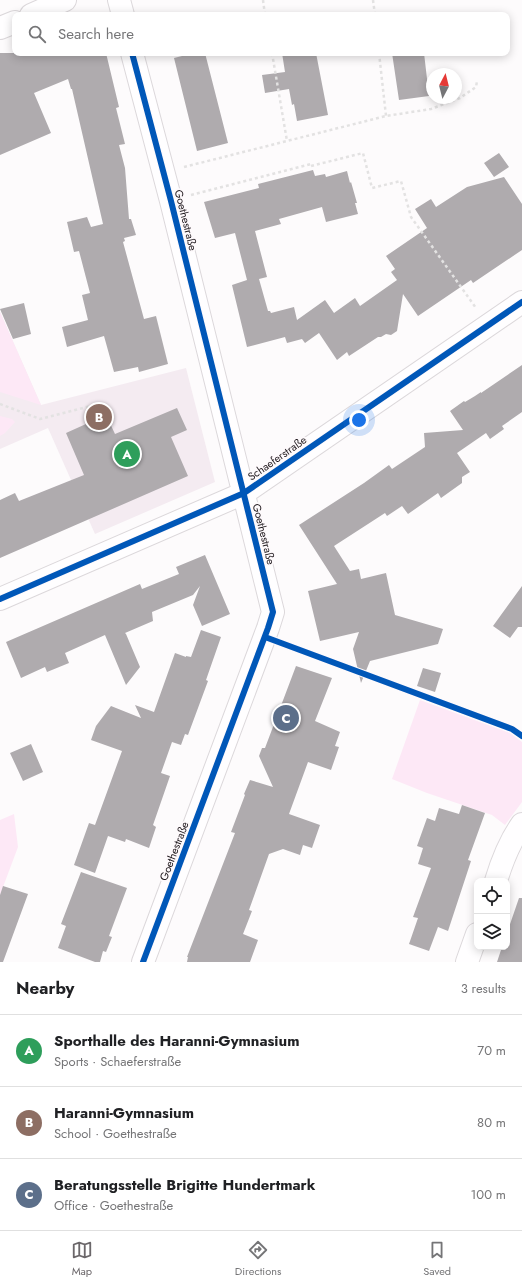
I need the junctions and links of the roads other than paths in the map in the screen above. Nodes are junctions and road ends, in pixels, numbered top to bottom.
1 (65, 0) edge
2 (119, 0) edge
3 (38, 12) edge
4 (122, 12) edge
5 (12, 23) edge
6 (0, 28) edge
7 (133, 56) edge
8 (522, 302) edge
9 (244, 493) junction
10 (0, 599) edge
11 (522, 824) edge
12 (497, 878) edge
13 (474, 942) edge
14 (143, 962) edge
15 (467, 962) edge

1 - 3 street
2 - 4 street
5 - 6 street
7 - 9 street, Goethestraße
8 - 9 street, Schaeferstraße
9 - 10 street, Schaeferstraße
9 - 14 street, Goethestraße
11 - 12 street
13 - 15 street

